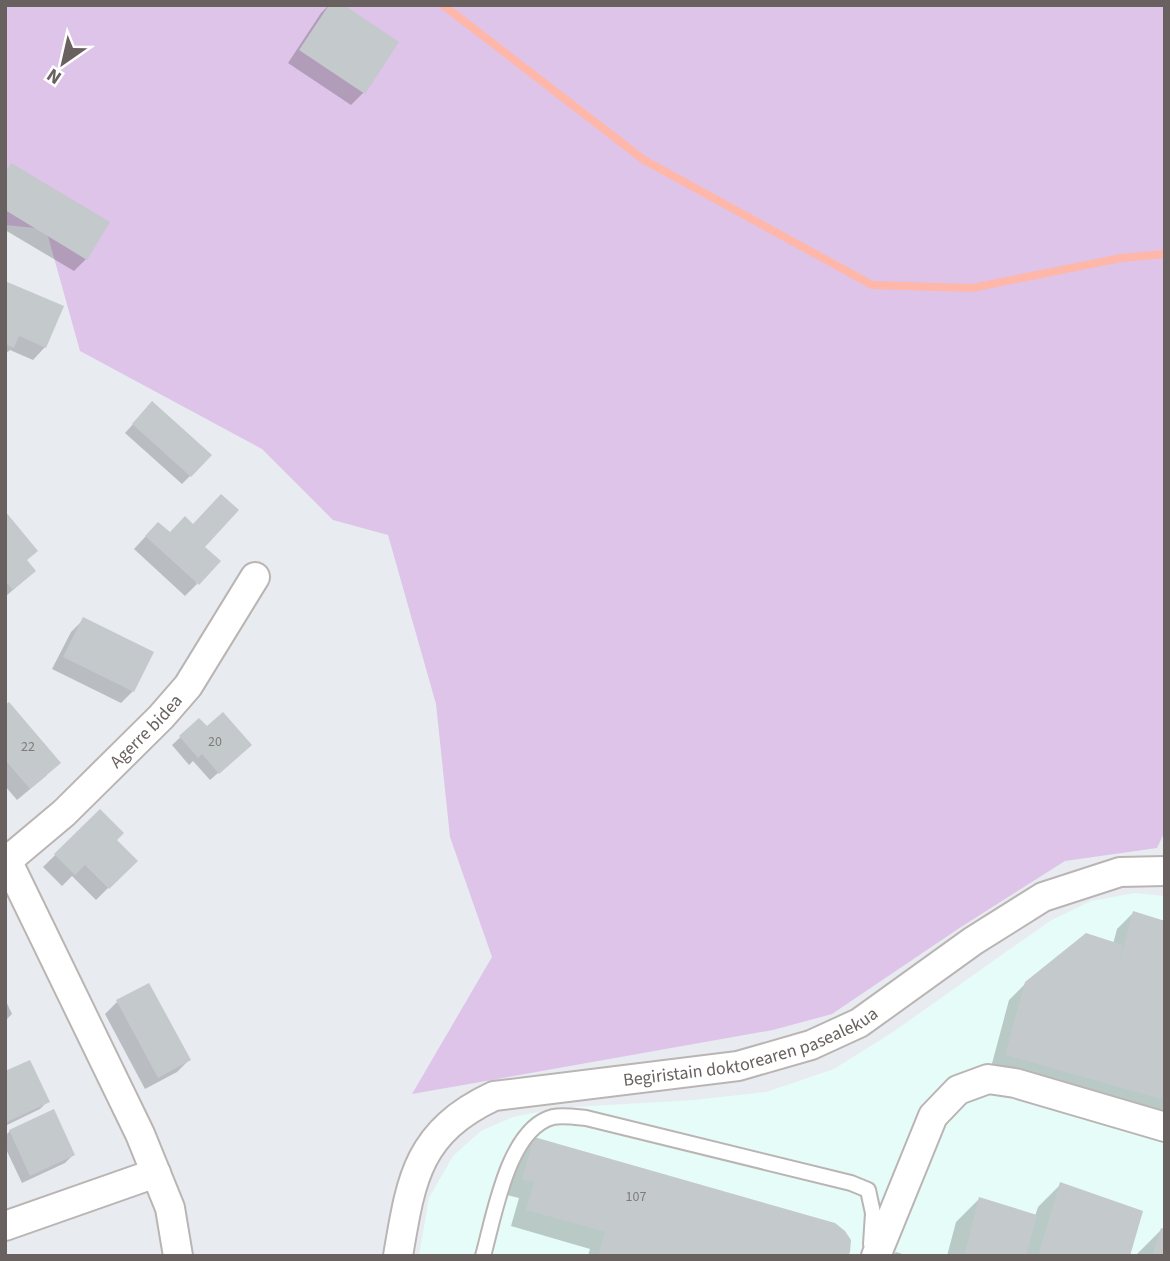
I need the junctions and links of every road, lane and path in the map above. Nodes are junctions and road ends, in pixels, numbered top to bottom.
1 (255, 576) dead end
2 (7, 858) edge
3 (1165, 871) edge
4 (1165, 1127) edge
5 (156, 1173) junction
6 (5, 1226) edge
7 (178, 1256) edge
8 (398, 1256) edge
9 (483, 1256) edge
10 (870, 1256) edge
11 (876, 1256) edge

1 - 2 street, Agerre bidea
2 - 5 street, Agerre bidea
3 - 8 street, Begiristain doktorearen pasealekua
4 - 11 street
5 - 6 street
5 - 7 street, Agerre bidea
9 - 10 lane

